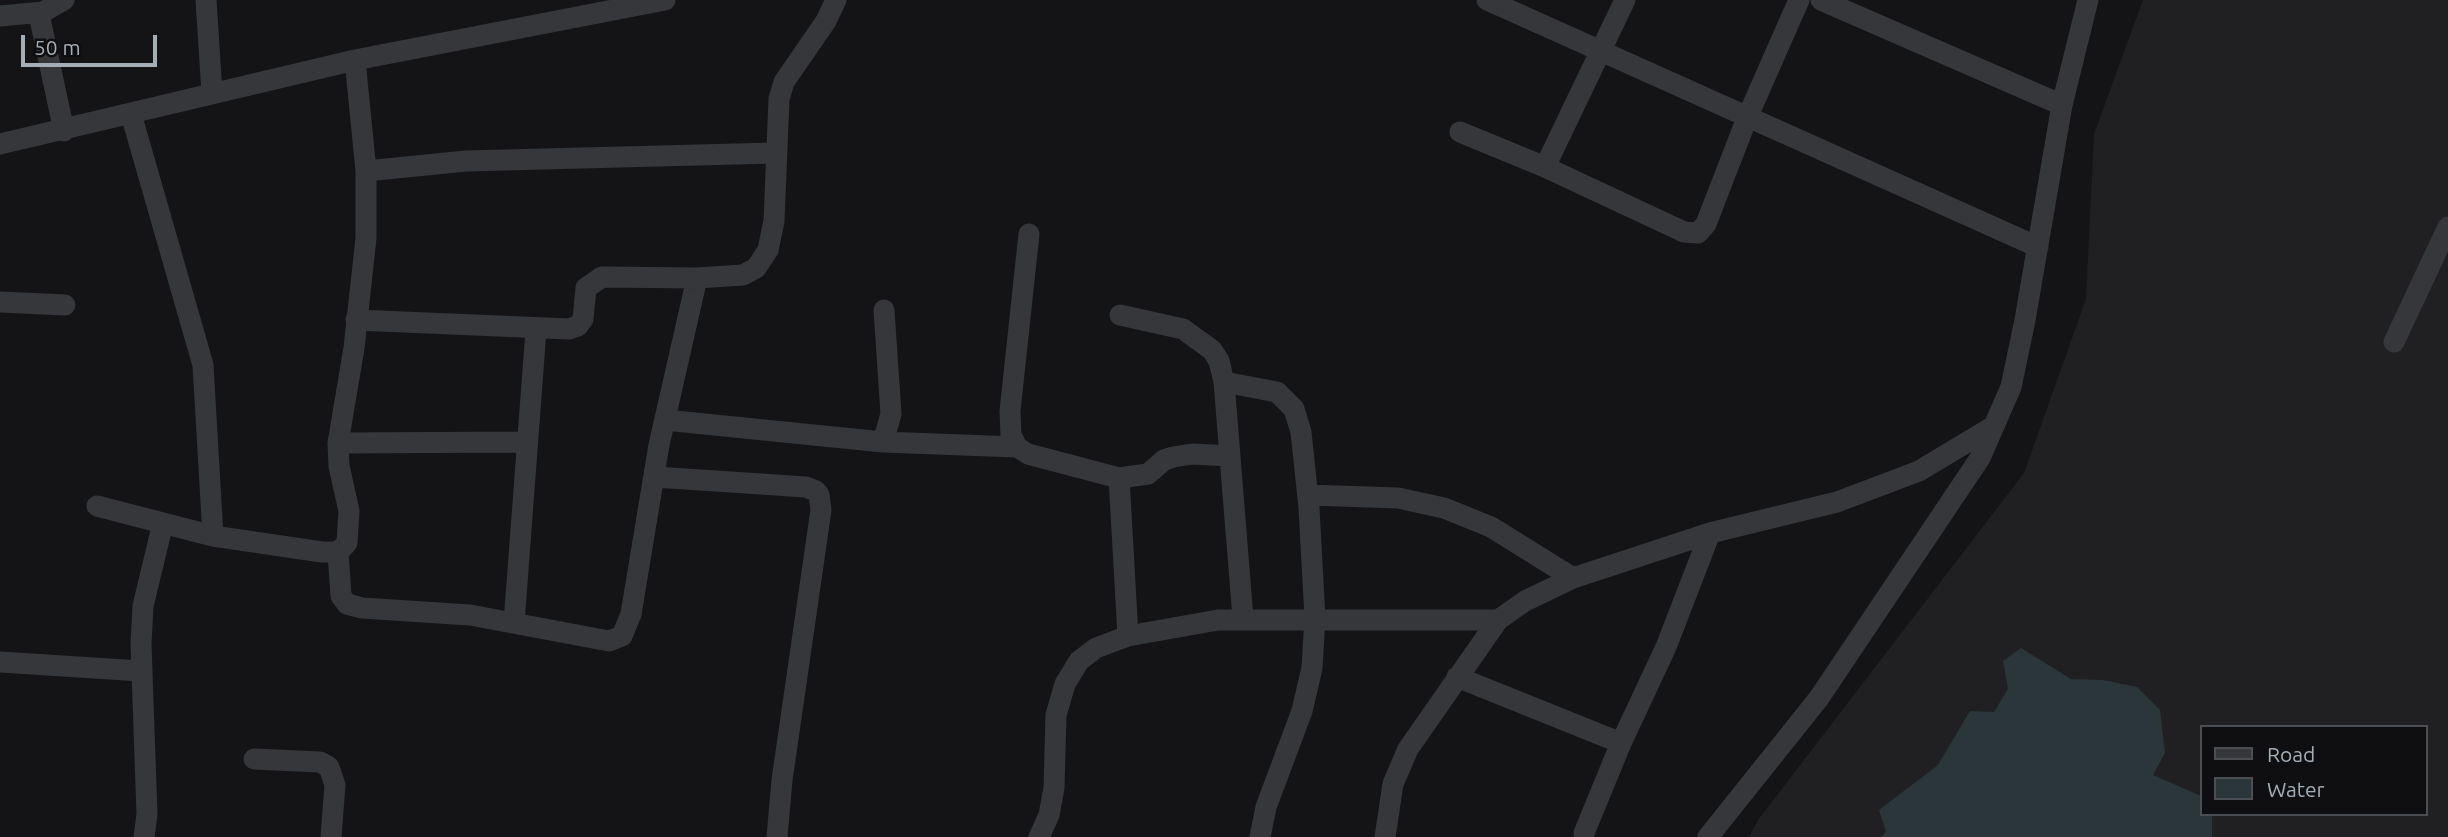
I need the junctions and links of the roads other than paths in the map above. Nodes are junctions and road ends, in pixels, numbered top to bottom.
1 (64, 0) edge
2 (206, 0) edge
3 (665, 0) edge
4 (836, 0) edge
5 (1487, 0) edge
6 (1625, 0) edge
7 (1799, 0) edge
8 (1821, 0) edge
9 (2088, 0) edge
10 (43, 12) junction
11 (0, 16) edge
12 (1602, 51) junction
13 (355, 60) junction
14 (212, 93) junction
15 (2062, 105) junction
16 (131, 114) junction
17 (1747, 118) junction
18 (64, 131) junction
19 (1460, 132) dead end
20 (0, 144) edge
21 (775, 153) junction
22 (1545, 167) junction
23 (366, 171) junction
24 (2448, 227) edge
25 (1028, 234) dead end
26 (2038, 247) junction
27 (698, 278) junction
28 (0, 302) edge
29 (65, 305) dead end
30 (884, 310) dead end
31 (1120, 315) dead end
32 (356, 320) junction
33 (536, 330) junction
34 (2394, 342) dead end
35 (1224, 382) junction
36 (665, 420) junction
37 (1994, 426) junction
38 (526, 442) junction
39 (883, 442) junction
40 (338, 443) junction
41 (1017, 447) junction
42 (1230, 456) junction
43 (655, 477) junction
44 (1119, 478) junction
45 (1308, 495) junction
46 (97, 506) dead end
47 (163, 523) junction
48 (1710, 533) junction
49 (213, 536) junction
50 (338, 552) junction
51 (1573, 578) junction
52 (1244, 618) junction
53 (1315, 618) junction
54 (1497, 620) junction
55 (514, 623) junction
56 (1128, 636) junction
57 (0, 662) edge
58 (141, 671) junction
59 (1457, 677) junction
60 (1621, 743) junction
61 (254, 759) dead end
62 (1584, 833) dead end
63 (144, 837) edge
64 (331, 837) edge
65 (777, 837) edge
66 (1040, 837) edge
67 (1260, 837) edge
68 (1385, 837) edge
69 (1708, 837) edge

1 - 10 street
2 - 14 street
3 - 13 street
4 - 21 street
5 - 12 street
6 - 12 street
7 - 17 street
8 - 15 street
9 - 15 street
10 - 11 street
10 - 18 street
12 - 17 street
12 - 22 street
13 - 14 street
13 - 23 street
14 - 16 street
15 - 26 street
16 - 18 street
16 - 49 street
17 - 22 street
17 - 26 street
18 - 20 street
19 - 22 street
21 - 23 street
21 - 27 street
23 - 32 street
24 - 34 street
25 - 41 street
26 - 37 street
27 - 33 street
27 - 36 street
28 - 29 street
30 - 39 street
31 - 35 street
32 - 33 street
32 - 40 street
33 - 38 street
35 - 42 street
35 - 45 street
36 - 39 street
36 - 43 street
37 - 48 street
37 - 69 street
38 - 40 street
38 - 55 street
39 - 41 street
40 - 50 street
41 - 44 street
42 - 44 street
42 - 52 street
43 - 55 street
43 - 65 street
44 - 56 street
45 - 51 street
45 - 53 street
46 - 47 street
47 - 49 street
47 - 58 street
48 - 51 street
48 - 60 street
49 - 50 street
50 - 55 street
51 - 54 street
52 - 53 street
52 - 56 street
53 - 54 street
53 - 67 street
54 - 59 street
56 - 66 street
57 - 58 street
58 - 63 street
59 - 60 street
59 - 68 street
60 - 62 street
61 - 64 street

